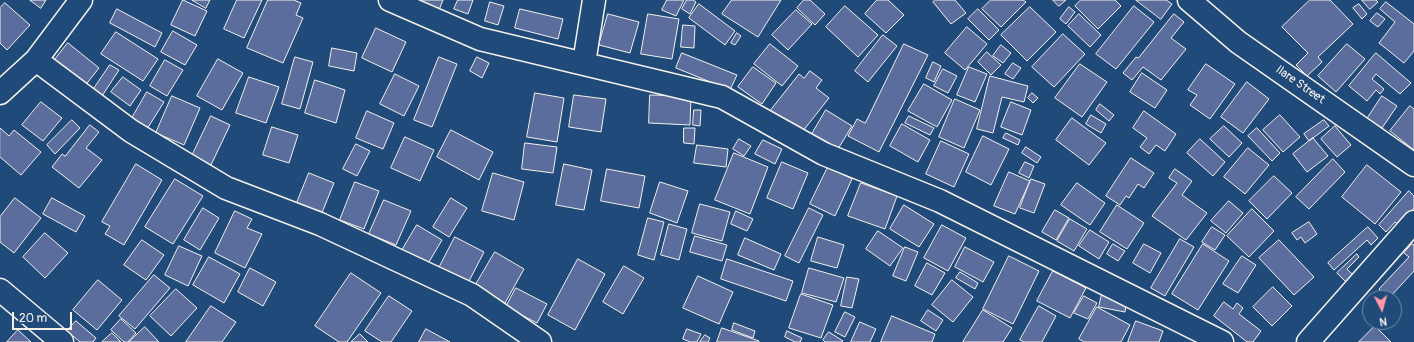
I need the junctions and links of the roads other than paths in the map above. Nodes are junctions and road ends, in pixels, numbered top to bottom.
1 (81, 0) edge
2 (390, 0) edge
3 (594, 0) edge
4 (1189, 0) edge
5 (36, 60) junction
6 (584, 63) junction
7 (0, 93) edge
8 (1414, 165) edge
9 (1414, 222) edge
10 (2, 294) edge
11 (62, 342) edge
12 (540, 342) edge
13 (1222, 342) edge
14 (1308, 342) edge

1 - 5 street
2 - 6 street
3 - 6 street
4 - 8 street, Ilare Street
5 - 7 street
5 - 12 street
6 - 13 street
9 - 14 street
10 - 11 street

